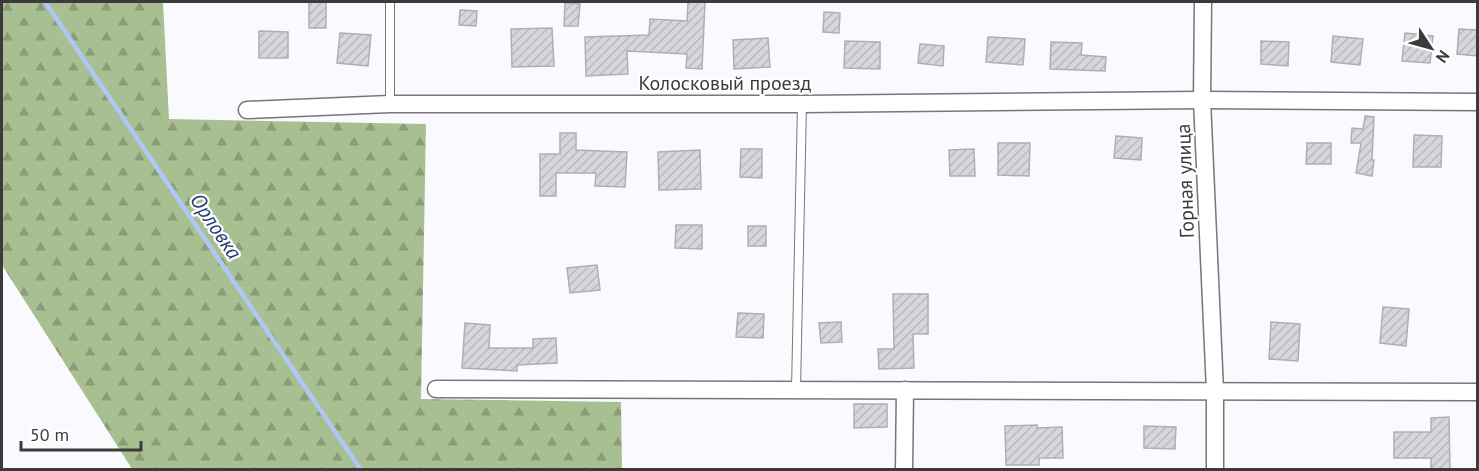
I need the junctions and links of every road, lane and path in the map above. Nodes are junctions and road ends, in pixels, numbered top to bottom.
1 (390, 2) edge
2 (1203, 2) edge
3 (1203, 100) junction
4 (1478, 102) edge
5 (390, 104) junction
6 (802, 104) junction
7 (247, 110) dead end
8 (436, 389) dead end
9 (796, 390) junction
10 (905, 390) junction
11 (1215, 391) junction
12 (1478, 392) edge
13 (904, 470) edge
14 (1215, 470) edge

1 - 5 lane
2 - 3 street
3 - 4 street, Горная улица
3 - 6 street, Колосковый проезд
3 - 11 street, Горная улица
5 - 6 street, Колосковый проезд
5 - 7 street, Колосковый проезд
6 - 9 lane
8 - 9 street
9 - 10 street
10 - 11 street
10 - 13 street
11 - 12 street
11 - 14 street, Горная улица

